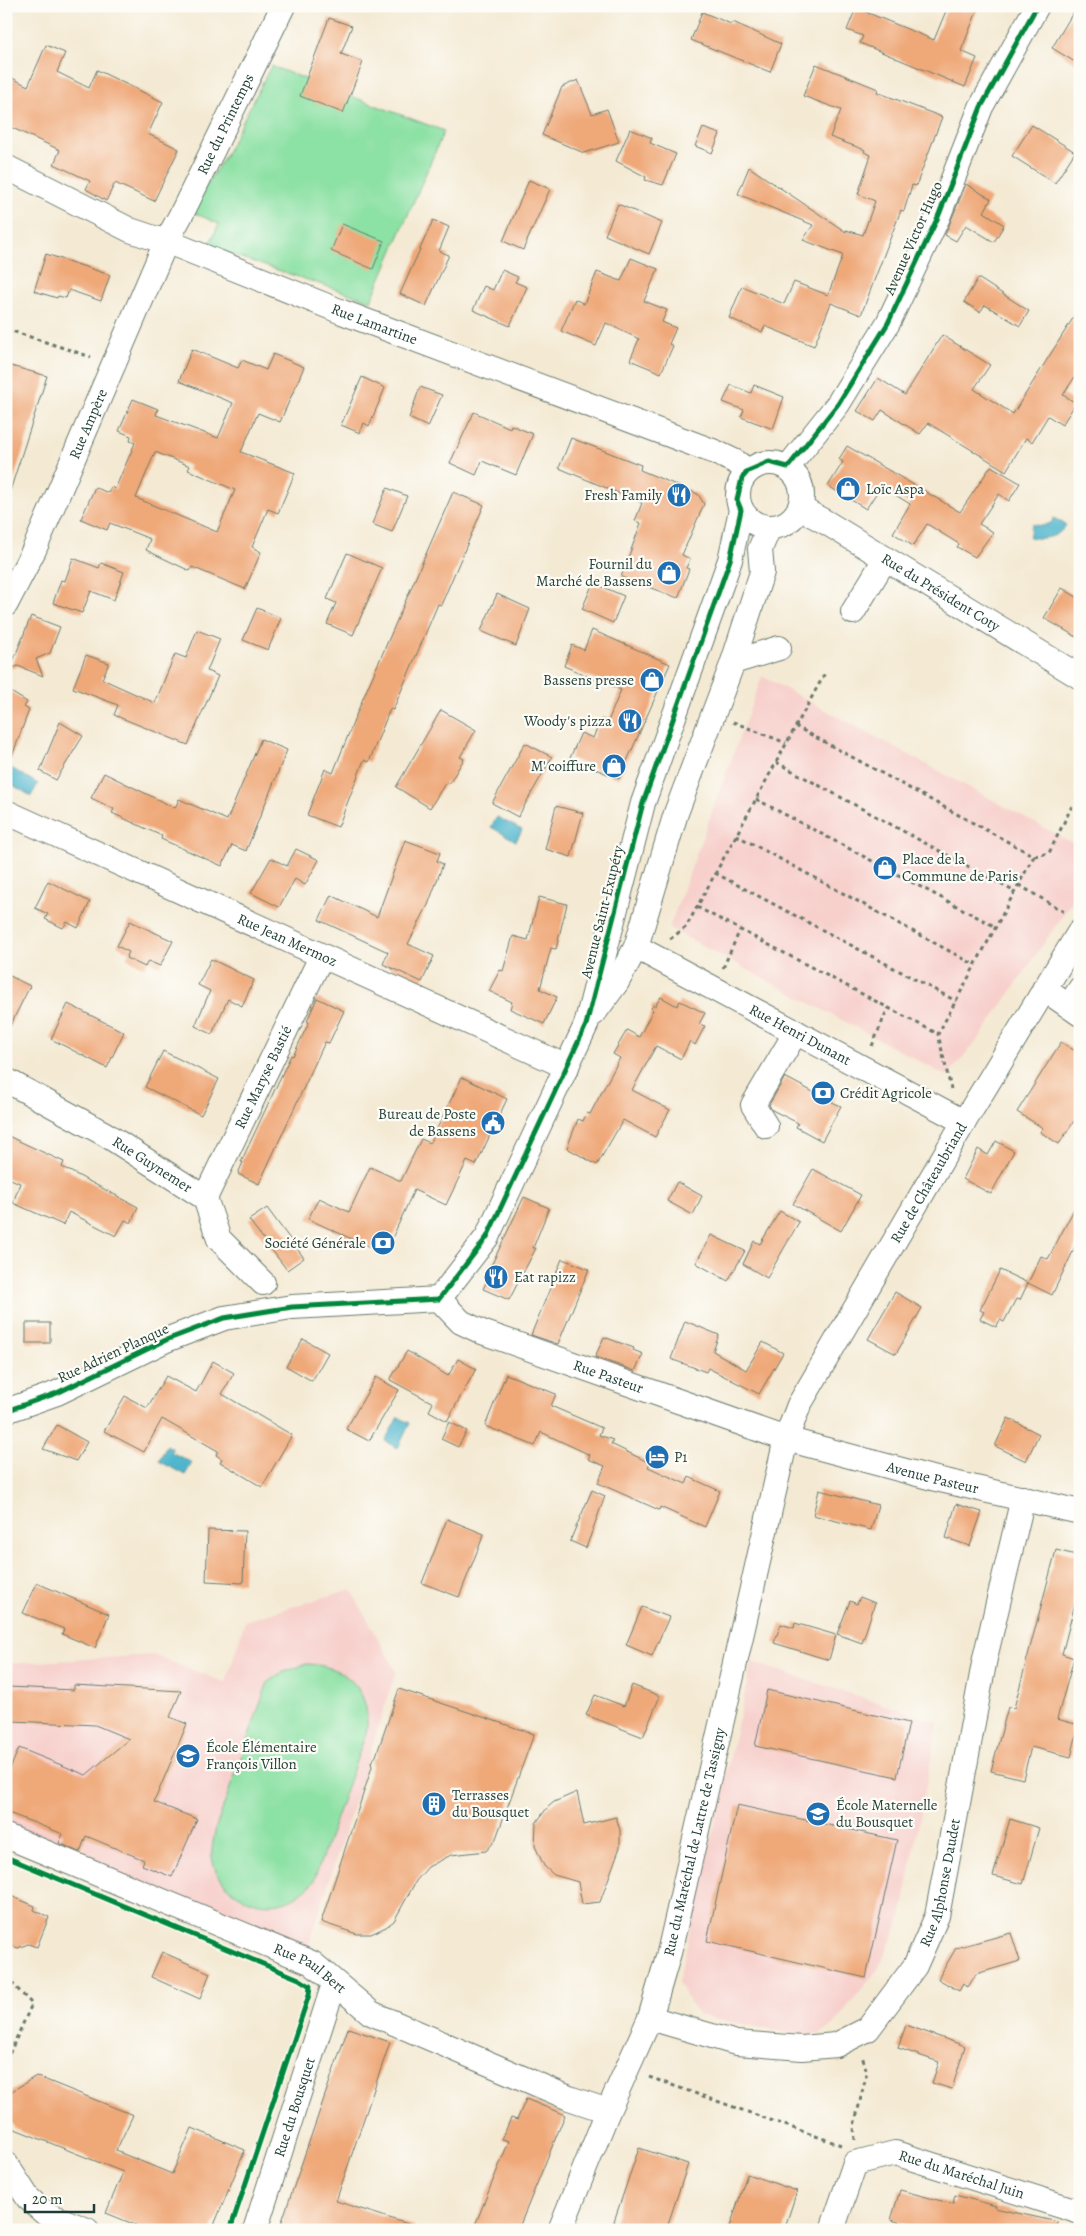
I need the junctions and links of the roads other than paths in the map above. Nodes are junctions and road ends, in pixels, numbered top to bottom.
1 (283, 6) edge
2 (1037, 6) edge
3 (6, 167) edge
4 (166, 242) junction
5 (788, 466) junction
6 (748, 471) junction
7 (800, 508) junction
8 (741, 510) junction
9 (769, 528) junction
10 (885, 559) junction
11 (6, 604) edge
12 (853, 612) dead end
13 (779, 648) dead end
14 (733, 662) junction
15 (1080, 677) edge
16 (6, 812) edge
17 (1076, 924) edge
18 (643, 951) junction
19 (321, 957) junction
20 (1044, 989) junction
21 (1076, 1003) edge
22 (586, 1025) junction
23 (796, 1032) junction
24 (567, 1067) junction
25 (6, 1080) edge
26 (964, 1122) junction
27 (766, 1126) dead end
28 (205, 1198) junction
29 (264, 1283) dead end
30 (440, 1298) junction
31 (6, 1411) edge
32 (786, 1439) junction
33 (1024, 1498) junction
34 (1080, 1512) edge
35 (6, 1836) edge
36 (334, 1984) junction
37 (650, 2018) junction
38 (608, 2112) junction
39 (6, 2164) edge
40 (1080, 2212) edge
41 (87, 2230) edge
42 (255, 2230) edge
43 (560, 2230) edge
44 (832, 2230) edge

1 - 4 street, Rue du Printemps
2 - 5 street, Avenue Victor Hugo
3 - 4 street, Rue Lamartine
4 - 6 street, Rue Lamartine
4 - 11 street, Rue Ampère
5 - 6 street
5 - 7 street
6 - 8 street
7 - 9 street
7 - 10 street, Rue du Président Coty
8 - 9 street
8 - 22 street, Avenue Saint-Exupéry
9 - 14 street, Avenue Saint-Exupéry
10 - 12 street
10 - 15 street, Rue du Président Coty
13 - 14 street
14 - 18 street, Avenue Saint-Exupéry
16 - 19 street, Rue Jean Mermoz
17 - 20 street, Rue de Châteaubriand
18 - 22 street, Avenue Saint-Exupéry
18 - 23 street, Rue Henri Dunant
19 - 24 street, Rue Jean Mermoz
19 - 28 street, Rue Maryse Bastié
20 - 21 street
20 - 26 street, Rue de Châteaubriand
22 - 24 street, Avenue Saint-Exupéry
23 - 26 street, Rue Henri Dunant
23 - 27 street
24 - 30 street, Avenue Saint-Exupéry
25 - 28 street, Rue Guynemer
26 - 32 street, Rue de Châteaubriand
28 - 29 street, Rue Guynemer
30 - 31 street, Rue Adrien Planque
30 - 32 street, Rue Pasteur
32 - 33 street, Avenue Pasteur
32 - 37 street, Rue du Maréchal de Lattre de Tassigny
33 - 34 street, Avenue Pasteur
33 - 37 street, Rue Alphonse Daudet
35 - 36 street, Rue Paul Bert
36 - 38 street, Rue Paul Bert
36 - 42 street, Rue du Bousquet
37 - 38 street, Rue du Maréchal de Lattre de Tassigny
38 - 43 street, Rue du Maréchal de Lattre de Tassigny
39 - 41 street
40 - 44 street, Rue du Maréchal Juin

